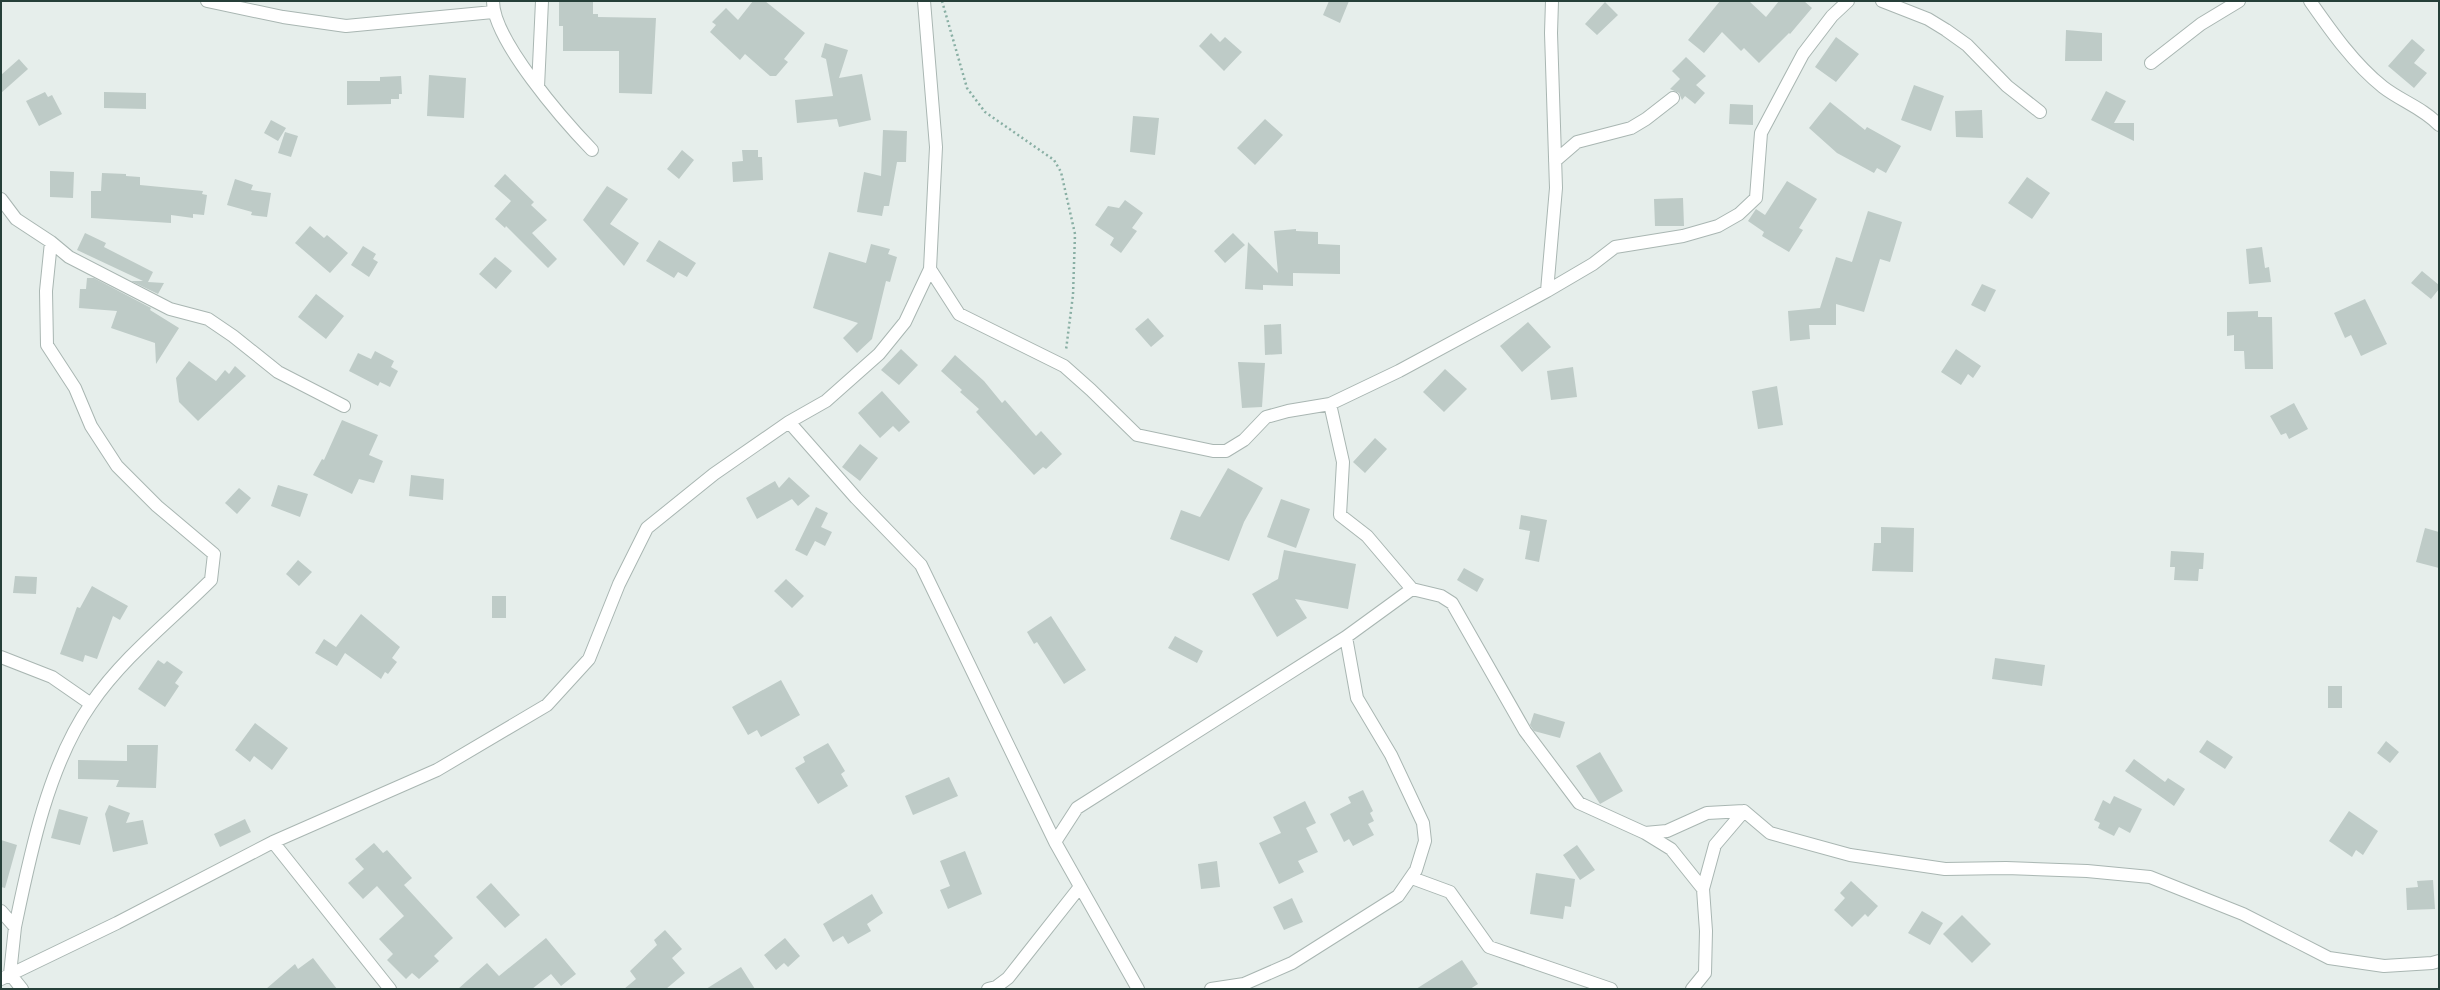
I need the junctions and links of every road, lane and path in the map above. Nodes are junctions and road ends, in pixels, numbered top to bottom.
1 (207, 1) edge
2 (542, 1) edge
3 (924, 1) edge
4 (942, 1) edge
5 (1552, 1) edge
6 (1848, 1) edge
7 (1882, 1) edge
8 (2239, 1) edge
9 (2310, 1) edge
10 (493, 6) edge
11 (2151, 63) dead end
12 (538, 87) junction
13 (1673, 98) dead end
14 (2040, 112) dead end
15 (2439, 125) edge
16 (592, 150) dead end
17 (1555, 161) junction
18 (1, 199) edge
19 (51, 242) junction
20 (930, 269) junction
21 (1547, 291) junction
22 (1064, 366) junction
23 (1330, 404) junction
24 (344, 406) dead end
25 (789, 422) junction
26 (1412, 589) junction
27 (1346, 637) junction
28 (1, 657) edge
29 (91, 704) junction
30 (1744, 811) junction
31 (1645, 833) junction
32 (272, 842) junction
33 (1055, 842) junction
34 (1412, 878) junction
35 (1079, 888) junction
36 (1703, 889) junction
37 (1, 911) edge
38 (15, 926) junction
39 (2439, 961) edge
40 (6, 976) edge
41 (22, 989) edge
42 (390, 989) edge
43 (988, 989) edge
44 (1138, 989) edge
45 (1211, 989) edge
46 (1611, 989) edge
47 (1692, 989) edge

1 - 10 street
2 - 12 street
3 - 20 street
4 - 22 path
5 - 17 street
6 - 21 street
7 - 14 street
8 - 11 street
9 - 15 street
10 - 12 street
12 - 16 street
13 - 17 street
17 - 21 street
18 - 19 street
19 - 24 street
19 - 29 street
20 - 22 street
20 - 25 street
21 - 23 street
22 - 23 street
23 - 26 street
25 - 32 street
25 - 33 street
26 - 27 street
26 - 31 street
27 - 33 street
27 - 34 street
28 - 29 street
29 - 38 street
30 - 31 street
30 - 36 street
30 - 39 street
31 - 36 street
32 - 40 street
32 - 42 street
33 - 35 street
34 - 45 street
34 - 46 street
35 - 43 street
35 - 44 street
36 - 47 street
37 - 38 street
38 - 40 street
40 - 41 street

